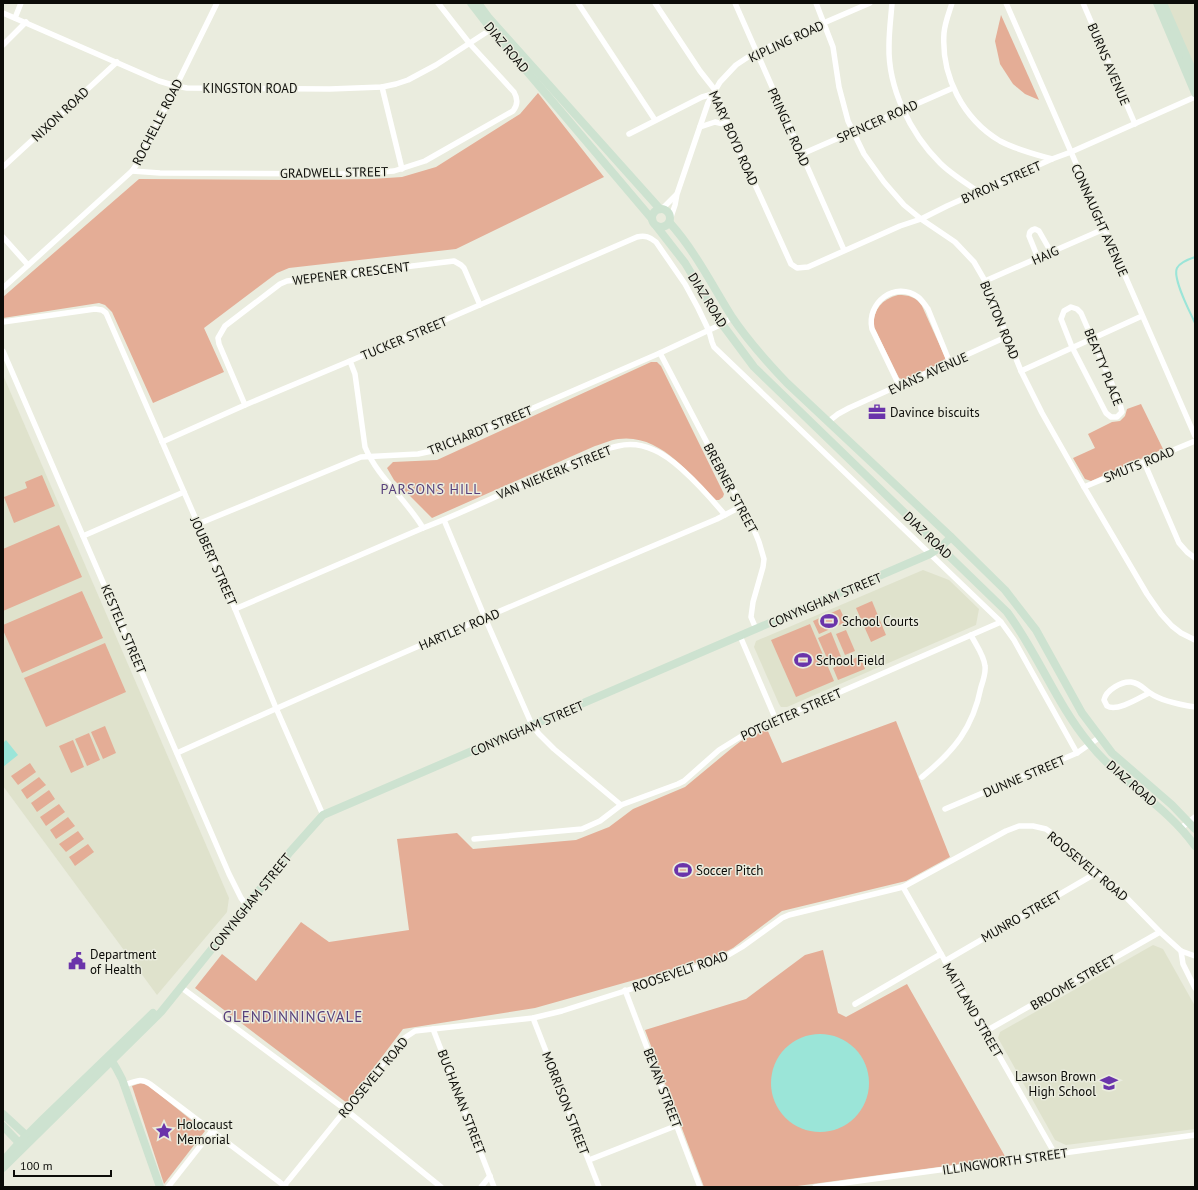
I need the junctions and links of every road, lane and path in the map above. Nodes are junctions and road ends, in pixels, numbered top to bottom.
1 (21, 3) edge
2 (217, 3) edge
3 (438, 3) edge
4 (471, 3) edge
5 (478, 3) edge
6 (578, 3) edge
7 (655, 3) edge
8 (735, 3) edge
9 (816, 3) edge
10 (870, 3) edge
11 (892, 3) edge
12 (952, 3) edge
13 (1006, 3) edge
14 (1083, 3) edge
15 (1157, 3) edge
16 (1163, 3) edge
17 (3, 13) edge
18 (15, 18) junction
19 (26, 22) junction
20 (824, 23) junction
21 (494, 27) junction
22 (470, 44) junction
23 (3, 45) edge
24 (756, 52) junction
25 (117, 62) junction
26 (1195, 76) edge
27 (176, 86) junction
28 (382, 87) junction
29 (953, 88) junction
30 (714, 92) junction
31 (1195, 93) edge
32 (1195, 97) edge
33 (517, 104) joint
34 (904, 109) junction
35 (655, 120) junction
36 (1135, 124) junction
37 (728, 125) junction
38 (700, 127) junction
39 (853, 131) junction
40 (629, 134) dead end
41 (1071, 152) junction
42 (802, 154) junction
43 (1052, 159) junction
44 (3, 167) edge
45 (402, 169) junction
46 (132, 171) junction
47 (979, 192) junction
48 (676, 194) junction
49 (663, 207) junction
50 (652, 219) junction
51 (921, 219) junction
52 (670, 220) junction
53 (656, 227) junction
54 (1104, 229) junction
55 (3, 236) edge
56 (646, 236) joint
57 (844, 250) junction
58 (1051, 252) junction
59 (1038, 258) junction
60 (28, 265) junction
61 (808, 267) joint
62 (985, 281) junction
63 (3, 288) edge
64 (480, 305) junction
65 (1142, 316) junction
66 (732, 317) junction
67 (3, 322) edge
68 (722, 324) junction
69 (709, 331) junction
70 (1006, 337) junction
71 (1092, 338) junction
72 (1072, 347) junction
73 (3, 351) edge
74 (660, 353) junction
75 (350, 361) junction
76 (950, 363) junction
77 (1021, 371) junction
78 (899, 385) junction
79 (245, 405) junction
80 (829, 422) junction
81 (1195, 436) edge
82 (1195, 441) edge
83 (162, 442) junction
84 (369, 455) junction
85 (1144, 462) junction
86 (1084, 487) junction
87 (184, 492) junction
88 (742, 506) junction
89 (725, 515) junction
90 (444, 520) junction
91 (198, 524) junction
92 (423, 528) junction
93 (83, 536) junction
94 (951, 537) junction
95 (941, 547) junction
96 (930, 554) junction
97 (1195, 558) edge
98 (235, 609) junction
99 (485, 618) junction
100 (1001, 622) junction
101 (756, 629) junction
102 (972, 635) junction
103 (740, 636) junction
104 (1195, 640) edge
105 (1149, 693) junction
106 (1195, 707) edge
107 (276, 708) junction
108 (776, 720) junction
109 (532, 725) junction
110 (1100, 737) junction
111 (1090, 744) junction
112 (177, 752) junction
113 (1077, 753) junction
114 (922, 777) dead end
115 (621, 805) junction
116 (945, 809) dead end
117 (323, 815) junction
118 (1192, 820) edge
119 (1181, 828) junction
120 (1195, 830) edge
121 (474, 839) dead end
122 (1195, 846) edge
123 (1098, 872) junction
124 (903, 887) junction
125 (247, 906) junction
126 (1160, 932) junction
127 (1181, 951) junction
128 (941, 954) junction
129 (1195, 956) edge
130 (945, 960) junction
131 (182, 988) junction
132 (1195, 988) edge
133 (625, 990) junction
134 (855, 1004) dead end
135 (533, 1018) junction
136 (433, 1029) junction
137 (986, 1031) junction
138 (109, 1063) junction
139 (125, 1085) junction
140 (346, 1110) junction
141 (3, 1114) edge
142 (678, 1125) junction
143 (3, 1126) edge
144 (212, 1131) junction
145 (1195, 1135) edge
146 (29, 1138) junction
147 (21, 1145) junction
148 (1055, 1154) junction
149 (589, 1160) junction
150 (3, 1161) edge
151 (3, 1168) edge
152 (490, 1176) junction
153 (160, 1187) edge
154 (168, 1187) edge
155 (284, 1187) edge
156 (441, 1187) edge
157 (481, 1187) edge
158 (494, 1187) edge
159 (599, 1187) edge
160 (700, 1187) edge
161 (815, 1187) edge

1 - 18 street
2 - 27 street, ROCHELLE ROAD
3 - 22 street, DIAZ ROAD
4 - 21 street, DIAZ ROAD
5 - 21 street, DIAZ ROAD
6 - 35 street
7 - 30 street, MARY BOYD ROAD
8 - 24 street, PRINGLE ROAD
9 - 20 street, BUXTON ROAD
10 - 20 street, KIPLING ROAD
11 - 34 street
12 - 29 street
13 - 41 street, CONNAUGHT AVENUE
14 - 36 street, BURNS AVENUE
15 - 31 street
16 - 26 street
17 - 18 street, KINGSTON ROAD
18 - 19 street, KINGSTON ROAD
19 - 23 street
19 - 25 street, KINGSTON ROAD
20 - 24 street, KIPLING ROAD
20 - 39 street, BUXTON ROAD
21 - 22 street, KINGSTON ROAD
21 - 49 street, DIAZ ROAD
21 - 50 street, DIAZ ROAD
22 - 28 street, KINGSTON ROAD
22 - 33 street, DIAZ ROAD
24 - 30 street, KIPLING ROAD
24 - 42 street, PRINGLE ROAD
25 - 27 street, KINGSTON ROAD
25 - 44 street, NIXON ROAD
27 - 28 street, KINGSTON ROAD
27 - 46 street, ROCHELLE ROAD
28 - 45 street
29 - 34 street, SPENCER ROAD
29 - 43 street
30 - 35 street, KIPLING ROAD
30 - 37 street, MARY BOYD ROAD
30 - 38 street, KIPLING ROAD
32 - 36 street, BYRON STREET
33 - 45 street, GRADWELL STREET
34 - 39 street, SPENCER ROAD
34 - 47 street
35 - 40 street, KIPLING ROAD
36 - 41 street, BYRON STREET
37 - 38 street
37 - 61 street, MARY BOYD ROAD
38 - 48 street, KIPLING ROAD
39 - 42 street, SPENCER ROAD
39 - 51 street, BUXTON ROAD
41 - 43 street, BYRON STREET
41 - 54 street, CONNAUGHT AVENUE
42 - 57 street, PRINGLE ROAD
43 - 47 street, BYRON STREET
45 - 46 street, GRADWELL STREET
46 - 60 street, ROCHELLE ROAD
47 - 51 street, BYRON STREET
48 - 49 street, KIPLING ROAD
48 - 52 street, KIPLING ROAD
49 - 50 street
49 - 52 street
50 - 53 street
51 - 57 street, BYRON STREET
51 - 62 street, BUXTON ROAD
52 - 53 street
52 - 66 street, DIAZ ROAD
53 - 68 street, DIAZ ROAD
54 - 58 street, HAIG
54 - 65 street, CONNAUGHT AVENUE
55 - 60 street
56 - 64 street, TUCKER STREET
56 - 69 street, DIAZ ROAD
57 - 61 street, BYRON STREET
58 - 59 street, HAIG
58 - 59 street
59 - 62 street, HAIG
60 - 63 street, ROCHELLE ROAD
62 - 70 street, BUXTON ROAD
64 - 75 street, TUCKER STREET
64 - 79 street, WEPENER CRESCENT
65 - 71 street
65 - 81 street, CONNAUGHT AVENUE
66 - 68 street, TRICHARDT STREET
66 - 80 street, DIAZ ROAD
67 - 83 street, JOUBERT STREET
68 - 69 street, TRICHARDT STREET
68 - 95 street, DIAZ ROAD
69 - 74 street, TRICHARDT STREET
69 - 96 street, DIAZ ROAD
70 - 76 street, EVANS AVENUE
70 - 77 street, BUXTON ROAD
71 - 72 street
71 - 72 street, BEATTY PLACE
71 - 72 street, BEATTY PLACE
72 - 77 street
73 - 93 street, KESTELL STREET
74 - 84 street, TRICHARDT STREET
74 - 88 street, BREBNER STREET
75 - 79 street, TUCKER STREET
75 - 84 street
76 - 78 street, EVANS AVENUE
76 - 78 street
77 - 86 street, BUXTON ROAD
78 - 80 street, EVANS AVENUE
79 - 83 street, TUCKER STREET
80 - 94 street, DIAZ ROAD
82 - 85 street, SMUTS ROAD
83 - 87 street, JOUBERT STREET
84 - 91 street, TRICHARDT STREET
84 - 92 street
85 - 86 street, SMUTS ROAD
85 - 97 street
86 - 104 street, BUXTON ROAD
87 - 91 street, JOUBERT STREET
87 - 93 street
88 - 89 street, HARTLEY ROAD
88 - 101 street, BREBNER STREET
89 - 90 street, VAN NIEKERK STREET
89 - 99 street, HARTLEY ROAD
90 - 92 street, VAN NIEKERK STREET
90 - 99 street
91 - 98 street, JOUBERT STREET
92 - 98 street, VAN NIEKERK STREET
93 - 112 street, KESTELL STREET
94 - 95 street, CONYNGHAM STREET
94 - 110 street, DIAZ ROAD
95 - 96 street, CONYNGHAM STREET
95 - 111 street, DIAZ ROAD
96 - 100 street, DIAZ ROAD
96 - 101 street, CONYNGHAM STREET
98 - 107 street, JOUBERT STREET
99 - 107 street, HARTLEY ROAD
99 - 109 street
100 - 102 street, POTGIETER STREET
100 - 113 street, DIAZ ROAD
101 - 103 street, CONYNGHAM STREET
102 - 108 street, POTGIETER STREET
102 - 114 street
103 - 108 street
103 - 109 street, CONYNGHAM STREET
105 - 105 street
105 - 106 street
107 - 112 street, HARTLEY ROAD
107 - 117 street, JOUBERT STREET
108 - 115 street, POTGIETER STREET
109 - 115 street
109 - 117 street, CONYNGHAM STREET
110 - 111 street, DUNNE STREET
110 - 118 street, DIAZ ROAD
111 - 113 street, DUNNE STREET
111 - 119 street, DIAZ ROAD
112 - 125 street, KESTELL STREET
113 - 116 street, DUNNE STREET
115 - 121 street, POTGIETER STREET
117 - 125 street, CONYNGHAM STREET
118 - 119 street
118 - 120 street, DIAZ ROAD
119 - 122 street, DIAZ ROAD
123 - 124 street, ROOSEVELT ROAD
123 - 126 street, ROOSEVELT ROAD
123 - 130 street, MUNRO STREET
124 - 128 street, MAITLAND STREET
124 - 133 street, ROOSEVELT ROAD
125 - 131 street, CONYNGHAM STREET
126 - 127 street, ROOSEVELT ROAD
126 - 137 street, BROOME STREET
127 - 129 street, ROOSEVELT ROAD
127 - 132 street
128 - 130 street, MAITLAND STREET
128 - 134 street
130 - 137 street, MAITLAND STREET
131 - 138 street, CONYNGHAM STREET
131 - 140 street
133 - 135 street, ROOSEVELT ROAD
133 - 142 street, BEVAN STREET
135 - 136 street, ROOSEVELT ROAD
135 - 149 street, MORRISON STREET
136 - 140 street, ROOSEVELT ROAD
136 - 152 street, BUCHANAN STREET
137 - 148 street, MAITLAND STREET
138 - 139 street
138 - 146 street, CONYNGHAM STREET
139 - 144 street
139 - 153 street
140 - 155 street, ROOSEVELT ROAD
140 - 156 street
141 - 146 street
142 - 149 street
142 - 160 street, BEVAN STREET
143 - 147 street
144 - 154 street
144 - 155 street
145 - 148 street, ILLINGWORTH STREET
146 - 147 street, CONYNGHAM STREET
147 - 150 street, CONYNGHAM STREET
147 - 151 street, CONYNGHAM STREET
148 - 161 street, ILLINGWORTH STREET
149 - 159 street, MORRISON STREET
152 - 157 street
152 - 158 street, BUCHANAN STREET

